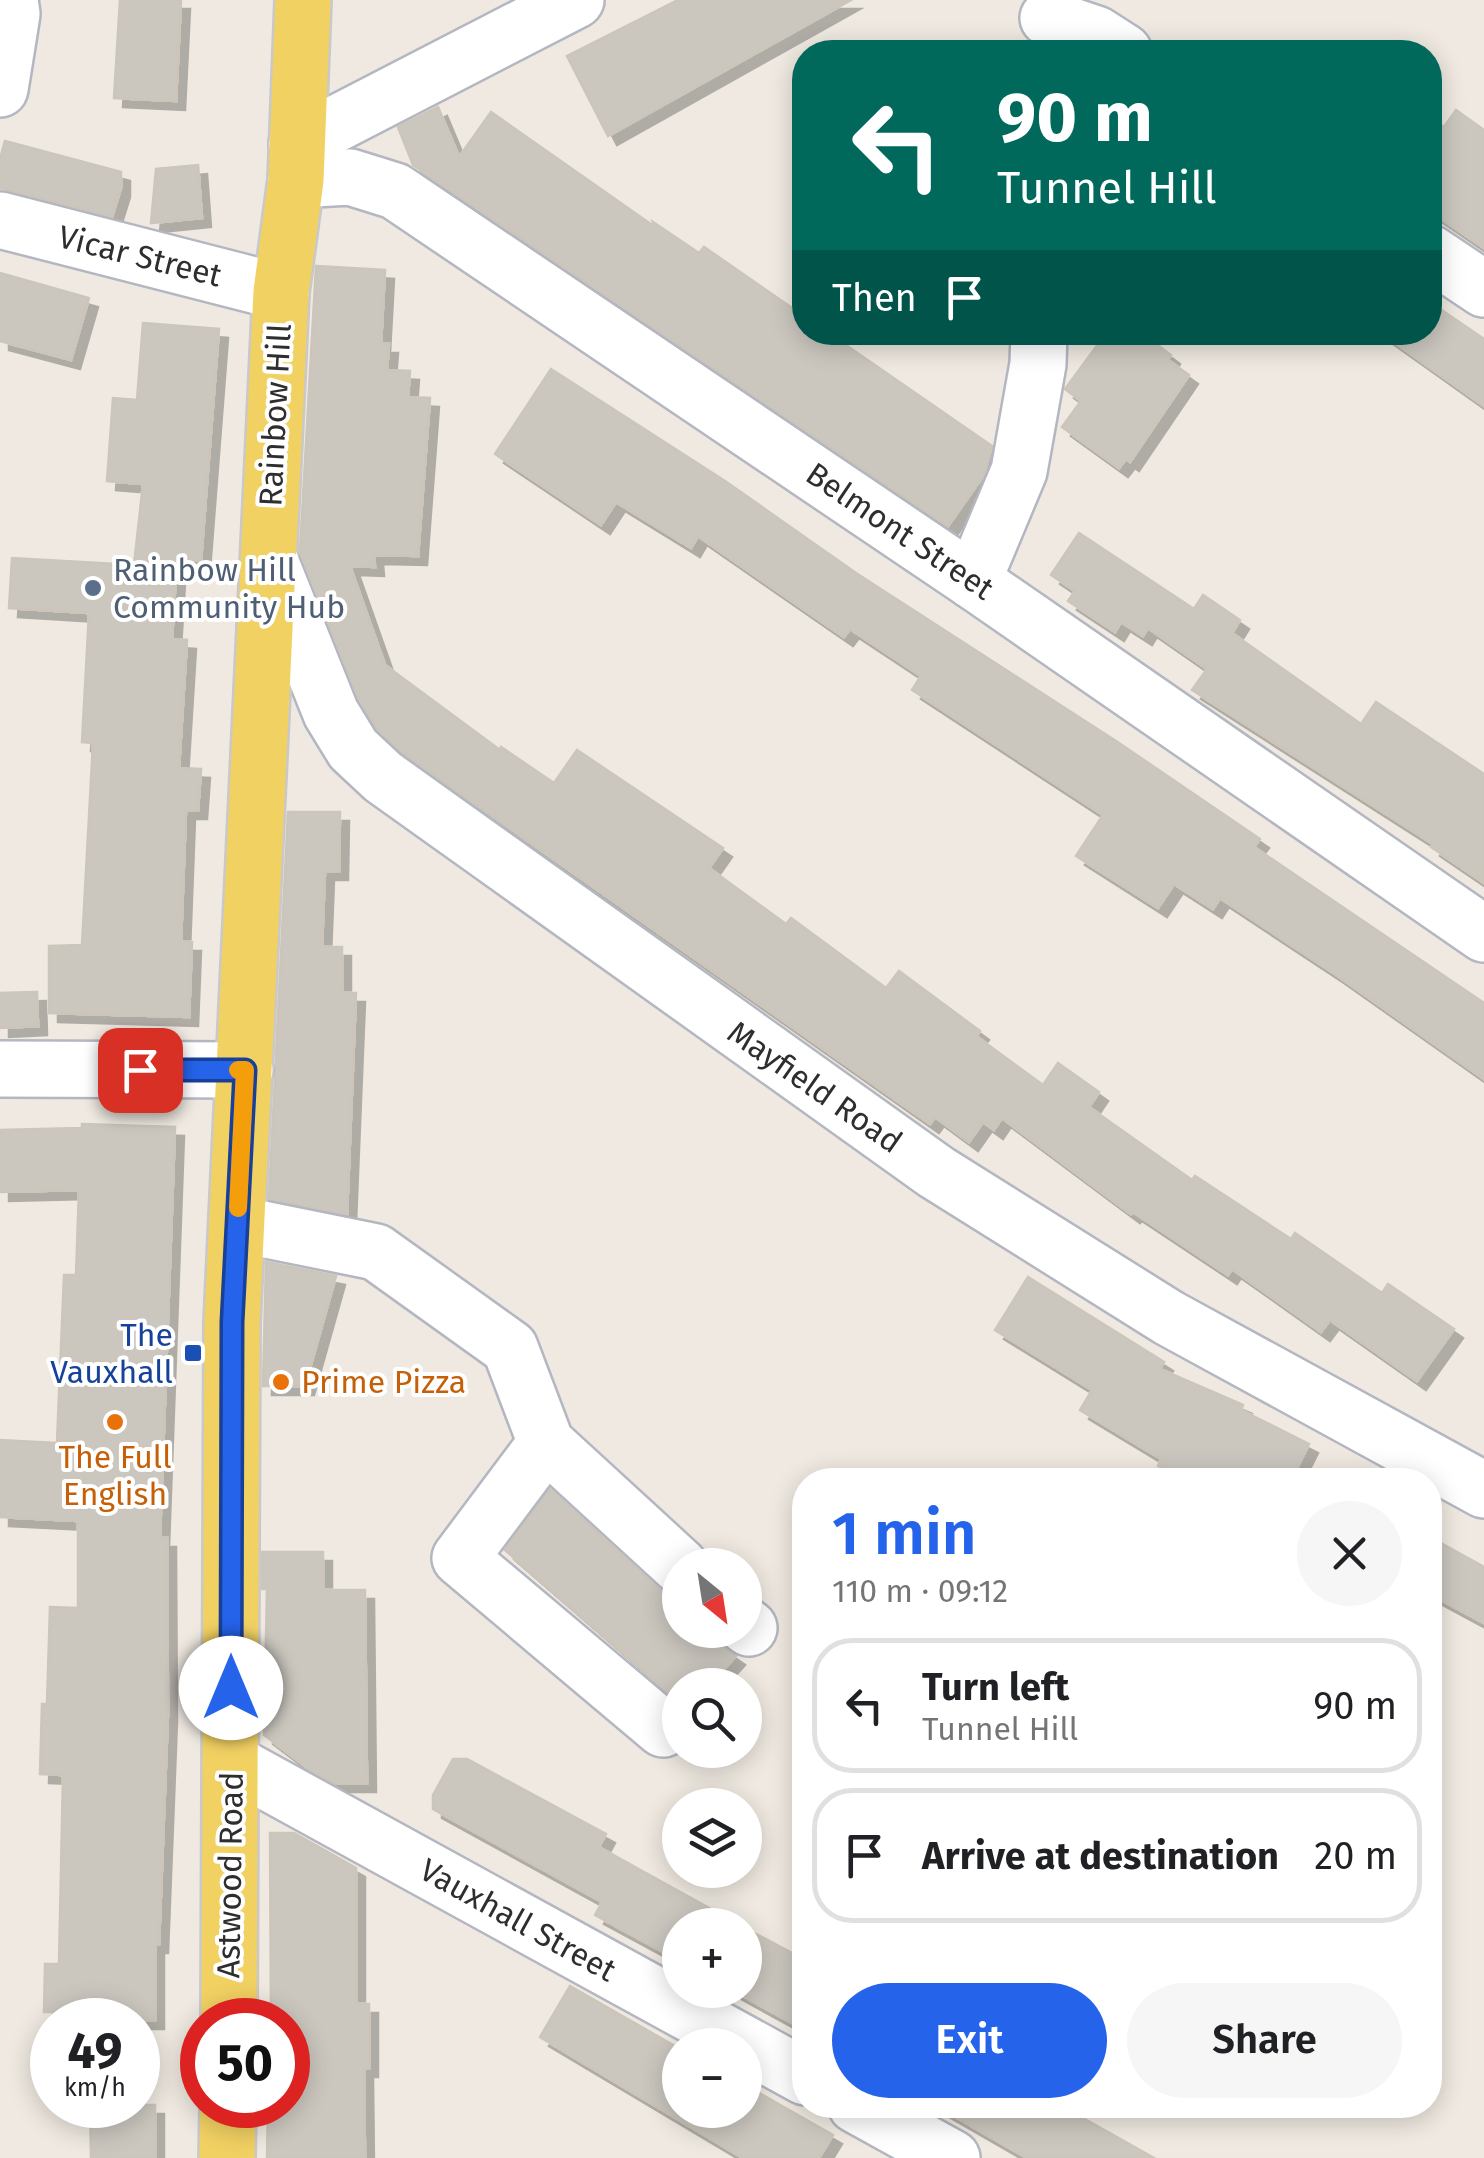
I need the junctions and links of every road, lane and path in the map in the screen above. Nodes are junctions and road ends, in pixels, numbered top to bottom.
1 (10, 0) edge
2 (303, 0) edge
3 (576, 0) edge
4 (1048, 24) edge
5 (1105, 40) edge
6 (0, 90) edge
7 (297, 162) junction
8 (0, 220) edge
9 (1442, 261) edge
10 (1484, 288) edge
11 (281, 292) junction
12 (1039, 345) edge
13 (268, 558) junction
14 (974, 581) junction
15 (1484, 934) edge
16 (0, 1070) edge
17 (245, 1070) junction
18 (237, 1224) junction
19 (546, 1444) junction
20 (1484, 1490) edge
21 (662, 1550) edge
22 (662, 1728) edge
23 (231, 1762) junction
24 (228, 1998) edge
25 (792, 2070) edge
26 (880, 2118) edge
27 (228, 2128) edge
28 (227, 2158) edge
29 (952, 2158) edge

1 - 6 street
2 - 7 main road, Rainbow Hill
3 - 7 street
4 - 5 street
7 - 11 main road, Rainbow Hill
7 - 14 street, Belmont Street
8 - 11 street, Vicar Street
9 - 10 street
11 - 13 main road, Rainbow Hill
12 - 14 street
13 - 17 main road, Rainbow Hill
13 - 20 street, Mayfield Road
14 - 15 street, Belmont Street
16 - 17 street
17 - 18 main road, Astwood Road
18 - 19 street
18 - 23 main road, Astwood Road
19 - 21 street
19 - 22 street
23 - 24 main road, Astwood Road
23 - 25 street, Vauxhall Street
26 - 29 street
27 - 28 main road

